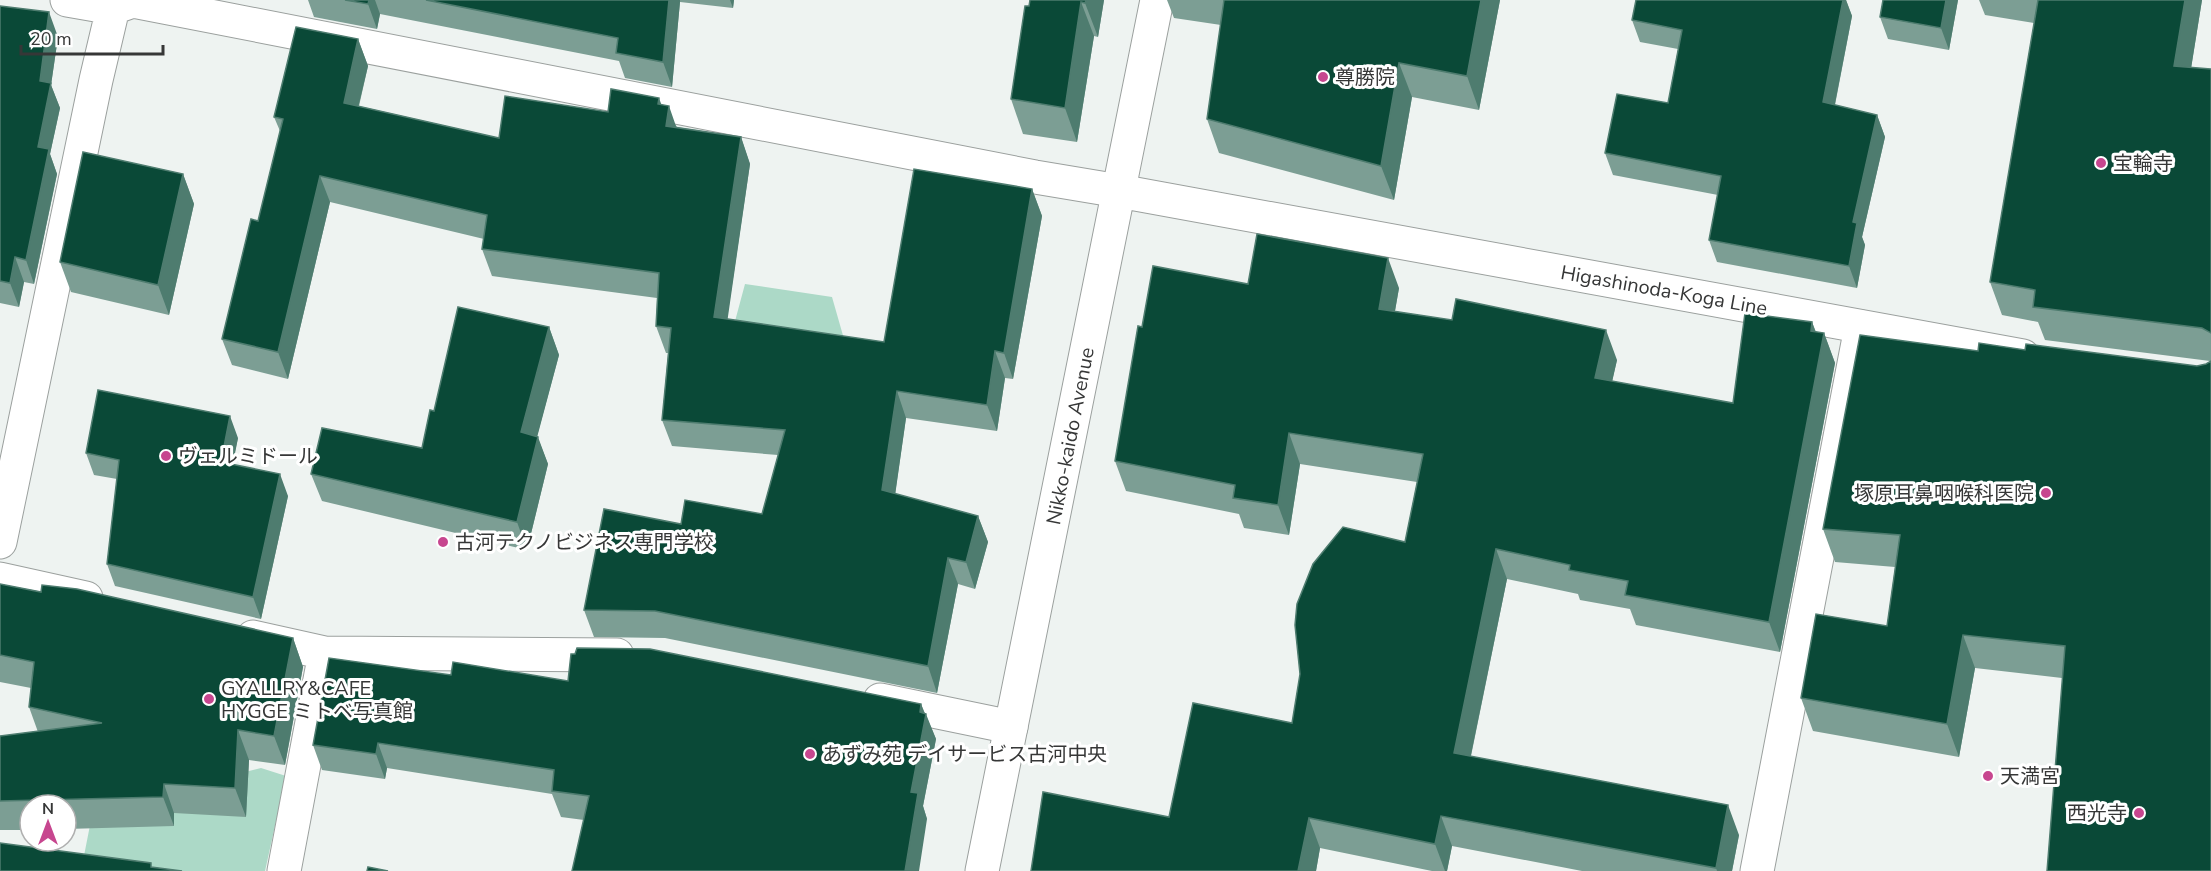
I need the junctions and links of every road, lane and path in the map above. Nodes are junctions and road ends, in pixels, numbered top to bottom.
1 (67, 0) edge
2 (1157, 0) edge
3 (126, 3) edge
4 (1119, 191) junction
5 (1861, 327) junction
6 (2056, 360) edge
7 (0, 542) edge
8 (0, 579) edge
9 (116, 605) edge
10 (220, 629) edge
11 (325, 653) junction
12 (650, 656) edge
13 (846, 694) edge
14 (1011, 728) junction
15 (284, 871) edge
16 (982, 871) edge
17 (1757, 871) edge

1 - 3 street, Higashinoda-Koga Line
2 - 4 street, Nikko-kaido Avenue
3 - 4 street, Higashinoda-Koga Line
3 - 7 street
4 - 5 street, Higashinoda-Koga Line
4 - 14 street, Nikko-kaido Avenue
5 - 6 street, Higashinoda-Koga Line
5 - 17 street
8 - 9 street
10 - 11 street
11 - 12 street
11 - 15 street
13 - 14 street
14 - 16 street, Nikko-kaido Avenue

